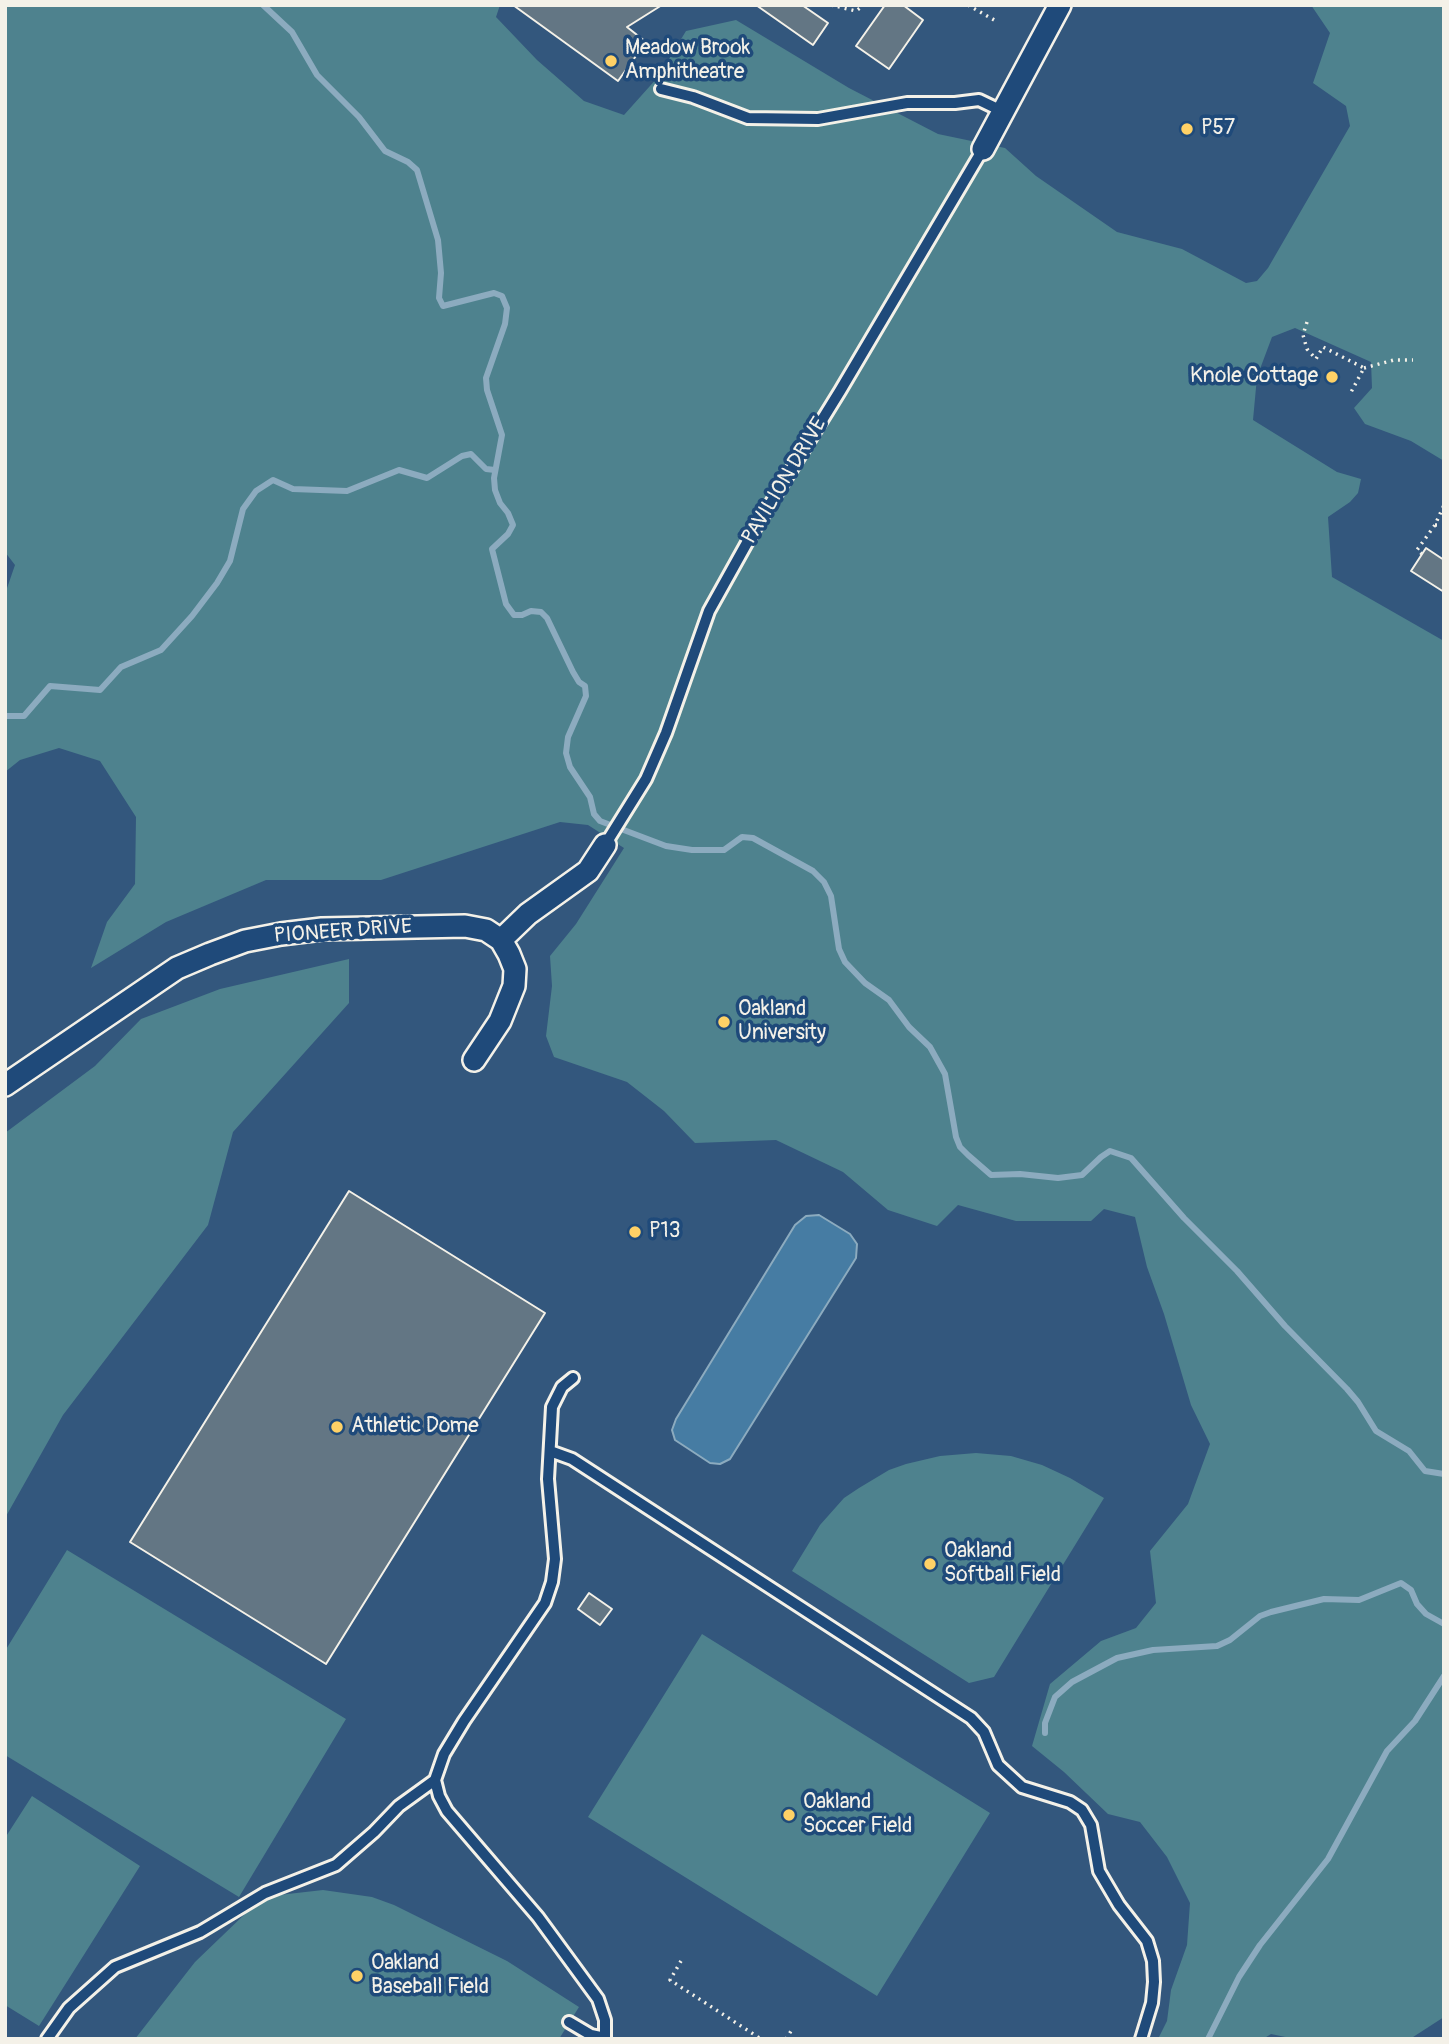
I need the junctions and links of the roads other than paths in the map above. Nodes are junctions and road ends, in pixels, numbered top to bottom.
1 (1060, 5) edge
2 (661, 89) dead end
3 (1004, 112) junction
4 (983, 149) joint
5 (605, 845) joint
6 (501, 940) junction
7 (474, 1060) dead end
8 (5, 1085) edge
9 (573, 1378) dead end
10 (550, 1451) junction
11 (435, 1780) junction
12 (569, 2022) dead end
13 (605, 2038) edge
14 (47, 2039) edge
15 (1141, 2039) edge

1 - 3 street, PAVILION DRIVE
2 - 3 lane
3 - 4 street, PAVILION DRIVE
4 - 5 lane, PAVILION DRIVE
5 - 6 street, PAVILION DRIVE
6 - 7 street
6 - 8 street, PIONEER DRIVE
9 - 10 lane
10 - 11 lane
10 - 15 lane
11 - 13 lane
11 - 14 lane
12 - 13 lane

